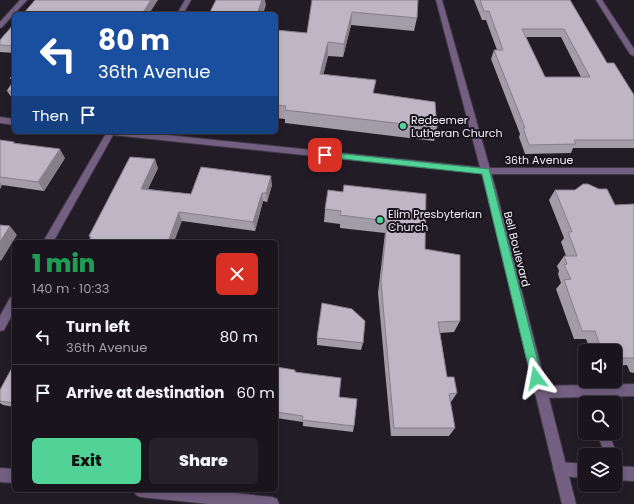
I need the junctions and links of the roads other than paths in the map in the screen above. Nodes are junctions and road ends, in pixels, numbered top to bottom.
1 (24, 0) edge
2 (188, 0) edge
3 (439, 0) edge
4 (599, 0) edge
5 (13, 12) edge
6 (181, 12) edge
7 (12, 13) edge
8 (0, 26) edge
9 (634, 54) edge
10 (0, 120) edge
11 (12, 122) edge
12 (110, 134) edge
13 (130, 134) edge
14 (486, 171) junction
15 (634, 171) edge
16 (49, 240) edge
17 (12, 305) edge
18 (0, 326) edge
19 (590, 391) junction
20 (540, 392) junction
21 (630, 394) edge
22 (592, 396) edge
23 (560, 469) junction
24 (578, 470) edge
25 (622, 473) edge
26 (634, 474) edge
27 (0, 475) edge
28 (12, 476) edge
29 (160, 492) edge
30 (272, 504) edge
31 (569, 504) edge

1 - 5 street
2 - 6 street
3 - 14 street, Bell Boulevard
4 - 9 street
7 - 8 street
10 - 11 street
12 - 16 street
13 - 14 street, 36th Avenue
14 - 15 street, 36th Avenue
14 - 20 street, Bell Boulevard
17 - 18 street
19 - 20 street
19 - 21 street
19 - 22 street
20 - 23 street, Bell Boulevard
23 - 24 street
23 - 31 street, Bell Boulevard
25 - 26 street
27 - 28 street
29 - 30 street

